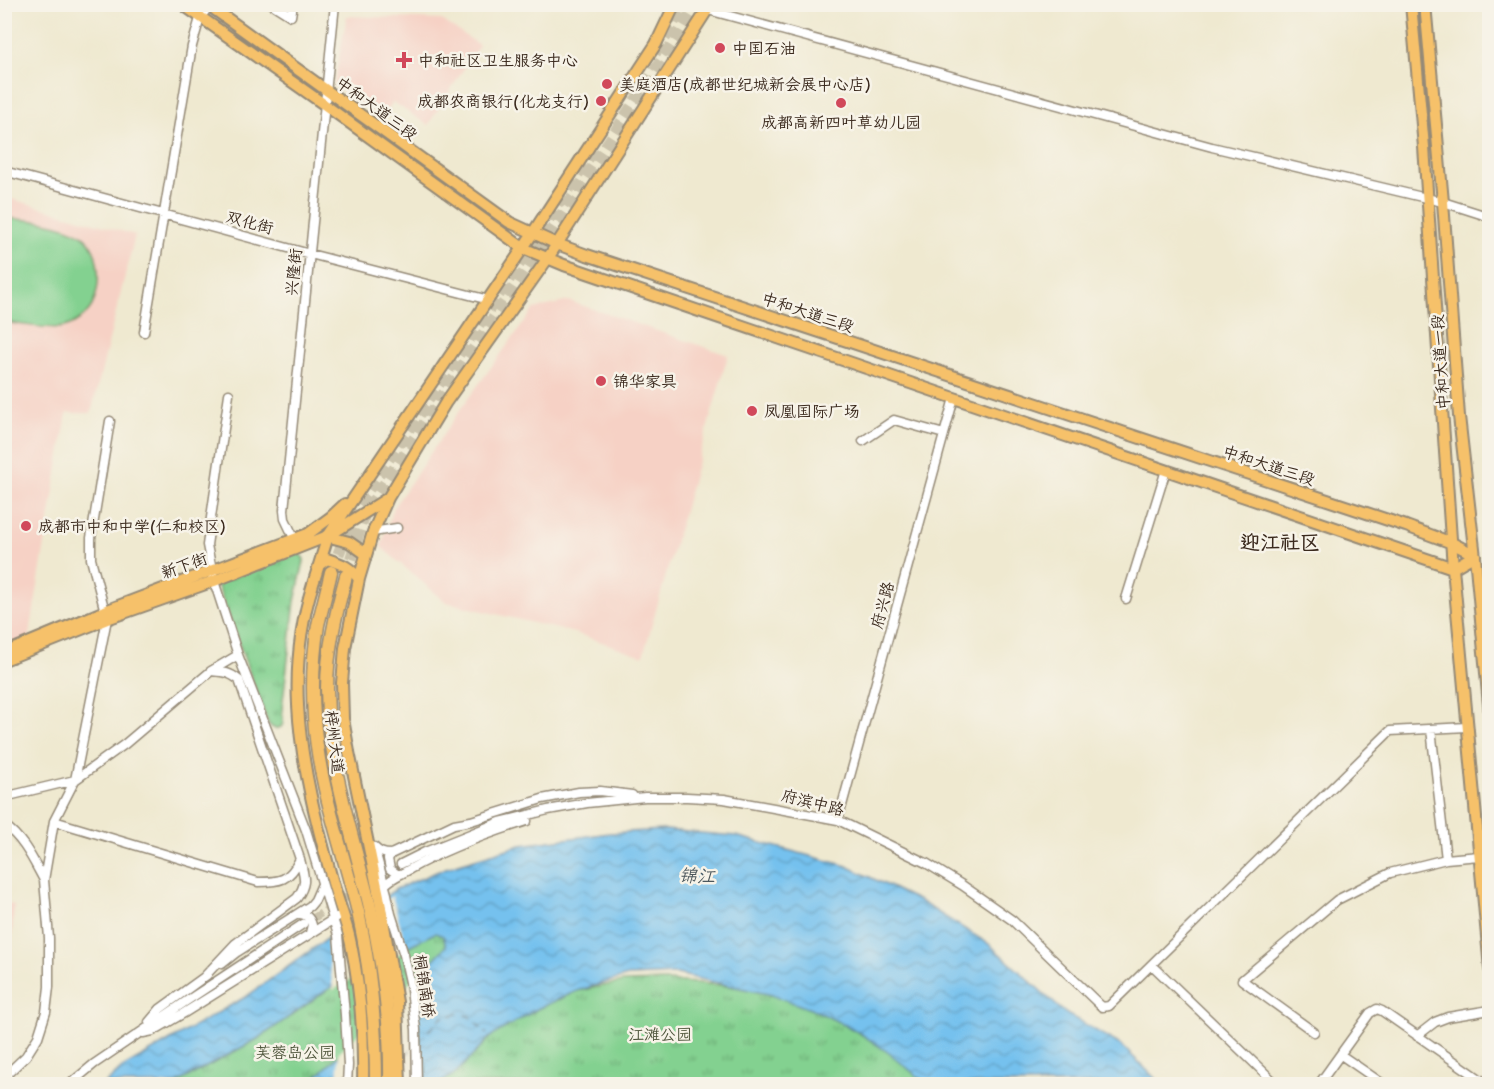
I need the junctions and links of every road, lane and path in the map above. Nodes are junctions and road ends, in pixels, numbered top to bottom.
1 (182, 4) edge
2 (272, 4) edge
3 (292, 4) edge
4 (335, 4) edge
5 (675, 4) edge
6 (695, 4) edge
7 (1411, 4) edge
8 (1425, 4) edge
9 (208, 5) edge
10 (709, 7) edge
11 (200, 18) junction
12 (326, 90) junction
13 (325, 105) junction
14 (4, 171) edge
15 (1427, 199) junction
16 (1443, 202) junction
17 (164, 214) junction
18 (1490, 217) edge
19 (532, 233) junction
20 (557, 244) junction
21 (523, 248) junction
22 (310, 254) junction
23 (548, 258) junction
24 (489, 300) junction
25 (144, 332) dead end
26 (229, 394) dead end
27 (954, 398) junction
28 (110, 422) dead end
29 (944, 434) junction
30 (862, 441) dead end
31 (1167, 470) junction
32 (362, 487) junction
33 (388, 498) junction
34 (397, 528) dead end
35 (373, 532) junction
36 (308, 534) junction
37 (328, 536) junction
38 (295, 540) junction
39 (1452, 543) junction
40 (366, 554) junction
41 (1475, 555) junction
42 (319, 565) junction
43 (1453, 568) junction
44 (331, 572) tunnel mouth
45 (213, 576) junction
46 (345, 576) tunnel mouth
47 (358, 579) junction
48 (1484, 588) edge
49 (1126, 599) dead end
50 (106, 615) junction
51 (4, 652) edge
52 (238, 655) junction
53 (4, 660) edge
54 (211, 672) junction
55 (1489, 701) edge
56 (1490, 716) edge
57 (1467, 727) junction
58 (1431, 729) junction
59 (75, 780) junction
60 (4, 797) edge
61 (645, 797) junction
62 (838, 820) junction
63 (54, 821) junction
64 (4, 825) edge
65 (367, 836) junction
66 (374, 847) junction
67 (391, 854) junction
68 (326, 856) junction
69 (1479, 856) junction
70 (300, 859) junction
71 (1446, 859) junction
72 (401, 864) dead end
73 (401, 874) junction
74 (44, 880) junction
75 (322, 883) junction
76 (380, 896) junction
77 (299, 914) junction
78 (341, 918) junction
79 (303, 924) tunnel mouth
80 (310, 933) junction
81 (1152, 965) junction
82 (1490, 969) edge
83 (204, 976) junction
84 (1490, 1010) edge
85 (1314, 1032) dead end
86 (139, 1033) junction
87 (1417, 1036) junction
88 (1341, 1055) junction
89 (4, 1077) edge
90 (1273, 1081) dead end
91 (70, 1084) edge
92 (347, 1084) edge
93 (363, 1084) edge
94 (376, 1084) edge
95 (390, 1084) edge
96 (400, 1084) edge
97 (417, 1084) edge
98 (1319, 1084) edge
99 (1383, 1084) edge
100 (1487, 1084) edge

1 - 11 main road, 中和大道三段
2 - 3 street
4 - 12 street, 兴隆街
5 - 19 main road
6 - 10 street
7 - 15 main road, 中和大道一段
8 - 16 main road, 中和大道一段
9 - 11 street
9 - 12 main road, 中和大道三段
10 - 15 street
10 - 20 main road
11 - 13 main road, 中和大道三段
11 - 17 street
12 - 13 street, 兴隆街
12 - 19 main road, 中和大道三段
13 - 21 main road, 中和大道三段
13 - 22 street, 兴隆街
14 - 17 street, 双化街
15 - 16 street
15 - 39 main road, 中和大道一段
16 - 18 street
16 - 41 main road, 中和大道一段
17 - 22 street, 双化街
17 - 25 street
19 - 20 main road, 中和大道三段
19 - 21 main road
20 - 23 main road
20 - 39 main road, 中和大道三段
21 - 23 main road, 中和大道三段
21 - 24 main road
22 - 24 street, 双化街
22 - 38 street, 兴隆街
23 - 27 main road, 中和大道三段
23 - 33 main road
24 - 32 main road
26 - 45 street
27 - 29 street, 府兴路
27 - 31 main road, 中和大道三段
28 - 50 street
29 - 30 street
29 - 62 street, 府兴路
31 - 43 main road, 中和大道三段
31 - 49 street
32 - 36 main road, 新下街
32 - 37 main road
33 - 35 main road
33 - 37 main road, 新下街
34 - 35 street
35 - 40 main road
36 - 37 main road
36 - 38 main road, 新下街
37 - 40 main road
37 - 42 main road
37 - 45 main road, 新下街
38 - 45 main road, 新下街
39 - 41 main road, 中和大道三段
39 - 43 main road, 中和大道一段
40 - 47 main road
41 - 43 main road
41 - 48 main road, 中和大道一段
42 - 47 main road
42 - 68 main road
43 - 57 main road, 中和大道一段
44 - 94 highway, 梓州大道
45 - 50 main road, 新下街
45 - 52 street
46 - 76 highway, 梓州大道
47 - 65 main road
48 - 55 main road, 中和大道一段
50 - 51 main road, 新下街
50 - 53 main road, 新下街
50 - 59 street
52 - 54 street
52 - 75 street
54 - 59 street
54 - 70 street
55 - 56 main road, 中和大道一段
57 - 58 street
57 - 69 main road, 中和大道一段
58 - 71 street
58 - 81 street
59 - 60 street
59 - 63 street
61 - 62 street, 府滨中路
61 - 67 street
61 - 72 street, 府滨中路
61 - 73 street
62 - 81 street, 府滨中路
63 - 70 street
63 - 74 street
64 - 74 street
65 - 66 street
65 - 76 main road
66 - 67 street
66 - 76 street
67 - 73 street
68 - 75 street
68 - 78 main road
69 - 71 street
69 - 82 main road, 中和大道一段
70 - 83 street
71 - 85 street
73 - 76 street
74 - 89 street
75 - 77 street
75 - 78 street
76 - 95 highway
76 - 96 main road, 桐锦南桥
76 - 97 street, 桐锦南桥
77 - 80 street
77 - 83 street
78 - 80 street
78 - 92 street
78 - 93 main road
79 - 86 street
80 - 86 street
81 - 90 street
83 - 86 street
84 - 87 street
86 - 91 street
87 - 88 street
87 - 100 street
88 - 98 street
88 - 99 street

